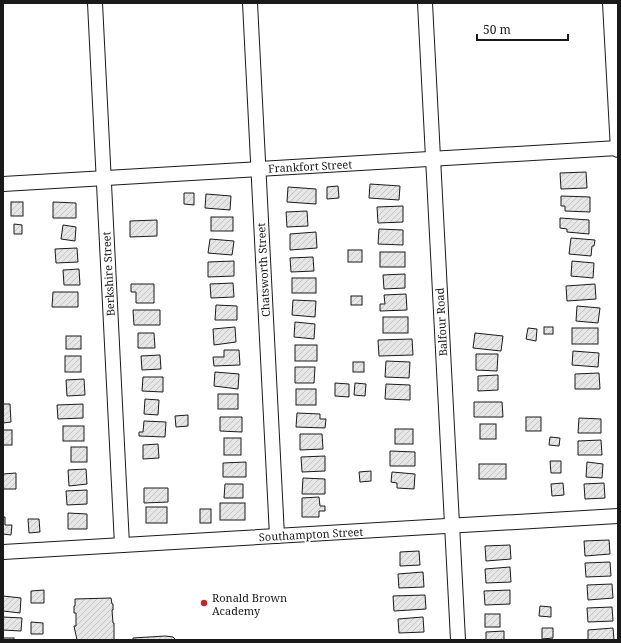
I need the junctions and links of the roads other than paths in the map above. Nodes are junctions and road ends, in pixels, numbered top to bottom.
1 (95, 3) edge
2 (250, 3) edge
3 (425, 3) edge
4 (610, 3) edge
5 (618, 149) edge
6 (433, 159) junction
7 (258, 169) junction
8 (103, 178) junction
9 (3, 184) edge
10 (618, 516) edge
11 (452, 526) junction
12 (277, 536) junction
13 (122, 545) junction
14 (3, 552) edge
15 (458, 640) edge

1 - 8 street, Berkshire Street
2 - 7 street, Chatsworth Street
3 - 6 street, Balfour Road
4 - 5 street
5 - 6 street, Frankfort Street
6 - 7 street, Frankfort Street
6 - 11 street, Balfour Road
7 - 8 street, Frankfort Street
7 - 12 street, Chatsworth Street
8 - 9 street, Frankfort Street
8 - 13 street, Berkshire Street
10 - 11 street, Southampton Street
11 - 12 street, Southampton Street
11 - 15 street, Balfour Road
12 - 13 street, Southampton Street
13 - 14 street, Southampton Street

